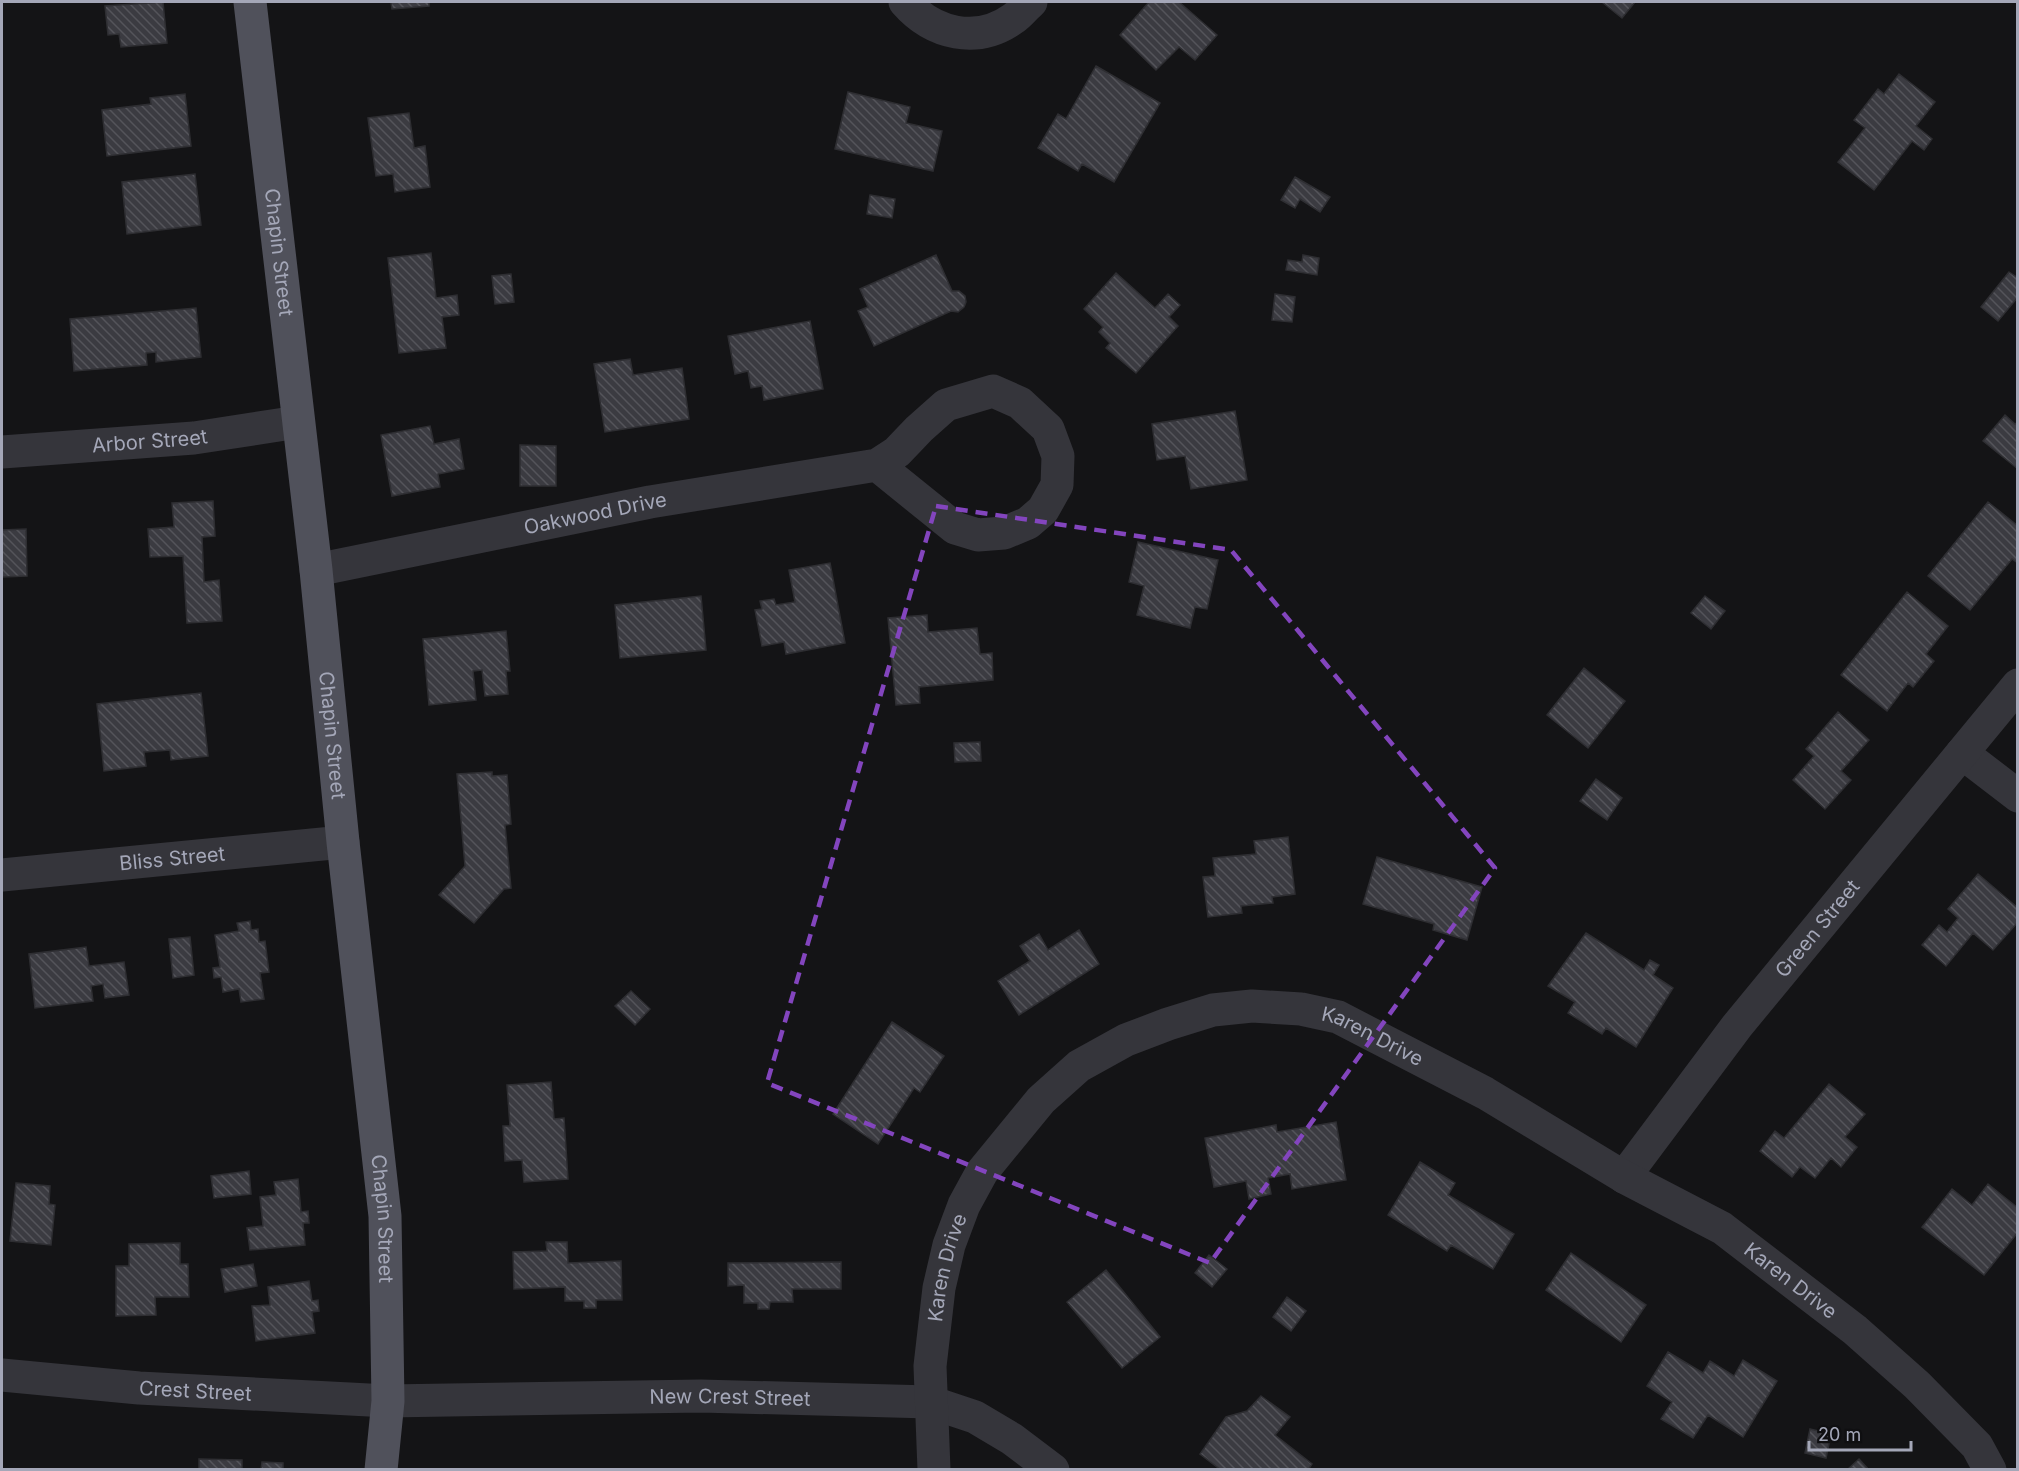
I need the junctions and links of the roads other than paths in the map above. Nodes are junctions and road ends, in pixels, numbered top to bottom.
1 (250, 2) edge
2 (905, 2) edge
3 (1031, 2) edge
4 (298, 422) junction
5 (2, 452) edge
6 (877, 465) junction
7 (316, 570) junction
8 (2018, 685) edge
9 (1962, 753) junction
10 (2018, 796) edge
11 (343, 842) junction
12 (2, 876) edge
13 (1624, 1177) junction
14 (2, 1375) edge
15 (388, 1401) junction
16 (930, 1402) junction
17 (381, 1470) edge
18 (934, 1470) edge
19 (1053, 1470) edge
20 (1990, 1470) edge

1 - 4 main road, Chapin Street
2 - 3 street
4 - 5 street, Arbor Street
4 - 7 main road, Chapin Street
6 - 6 street, Oakwood Drive
6 - 7 street, Oakwood Drive
7 - 11 main road, Chapin Street
8 - 9 street, Green Street
9 - 10 street
9 - 13 street, Green Street
11 - 12 street, Bliss Street
11 - 15 main road, Chapin Street
13 - 16 street, Karen Drive
13 - 20 street, Karen Drive
14 - 15 street, Crest Street
15 - 16 street, New Crest Street
15 - 17 main road, Chapin Street
16 - 18 street, Karen Drive
16 - 19 street, New Crest Street

